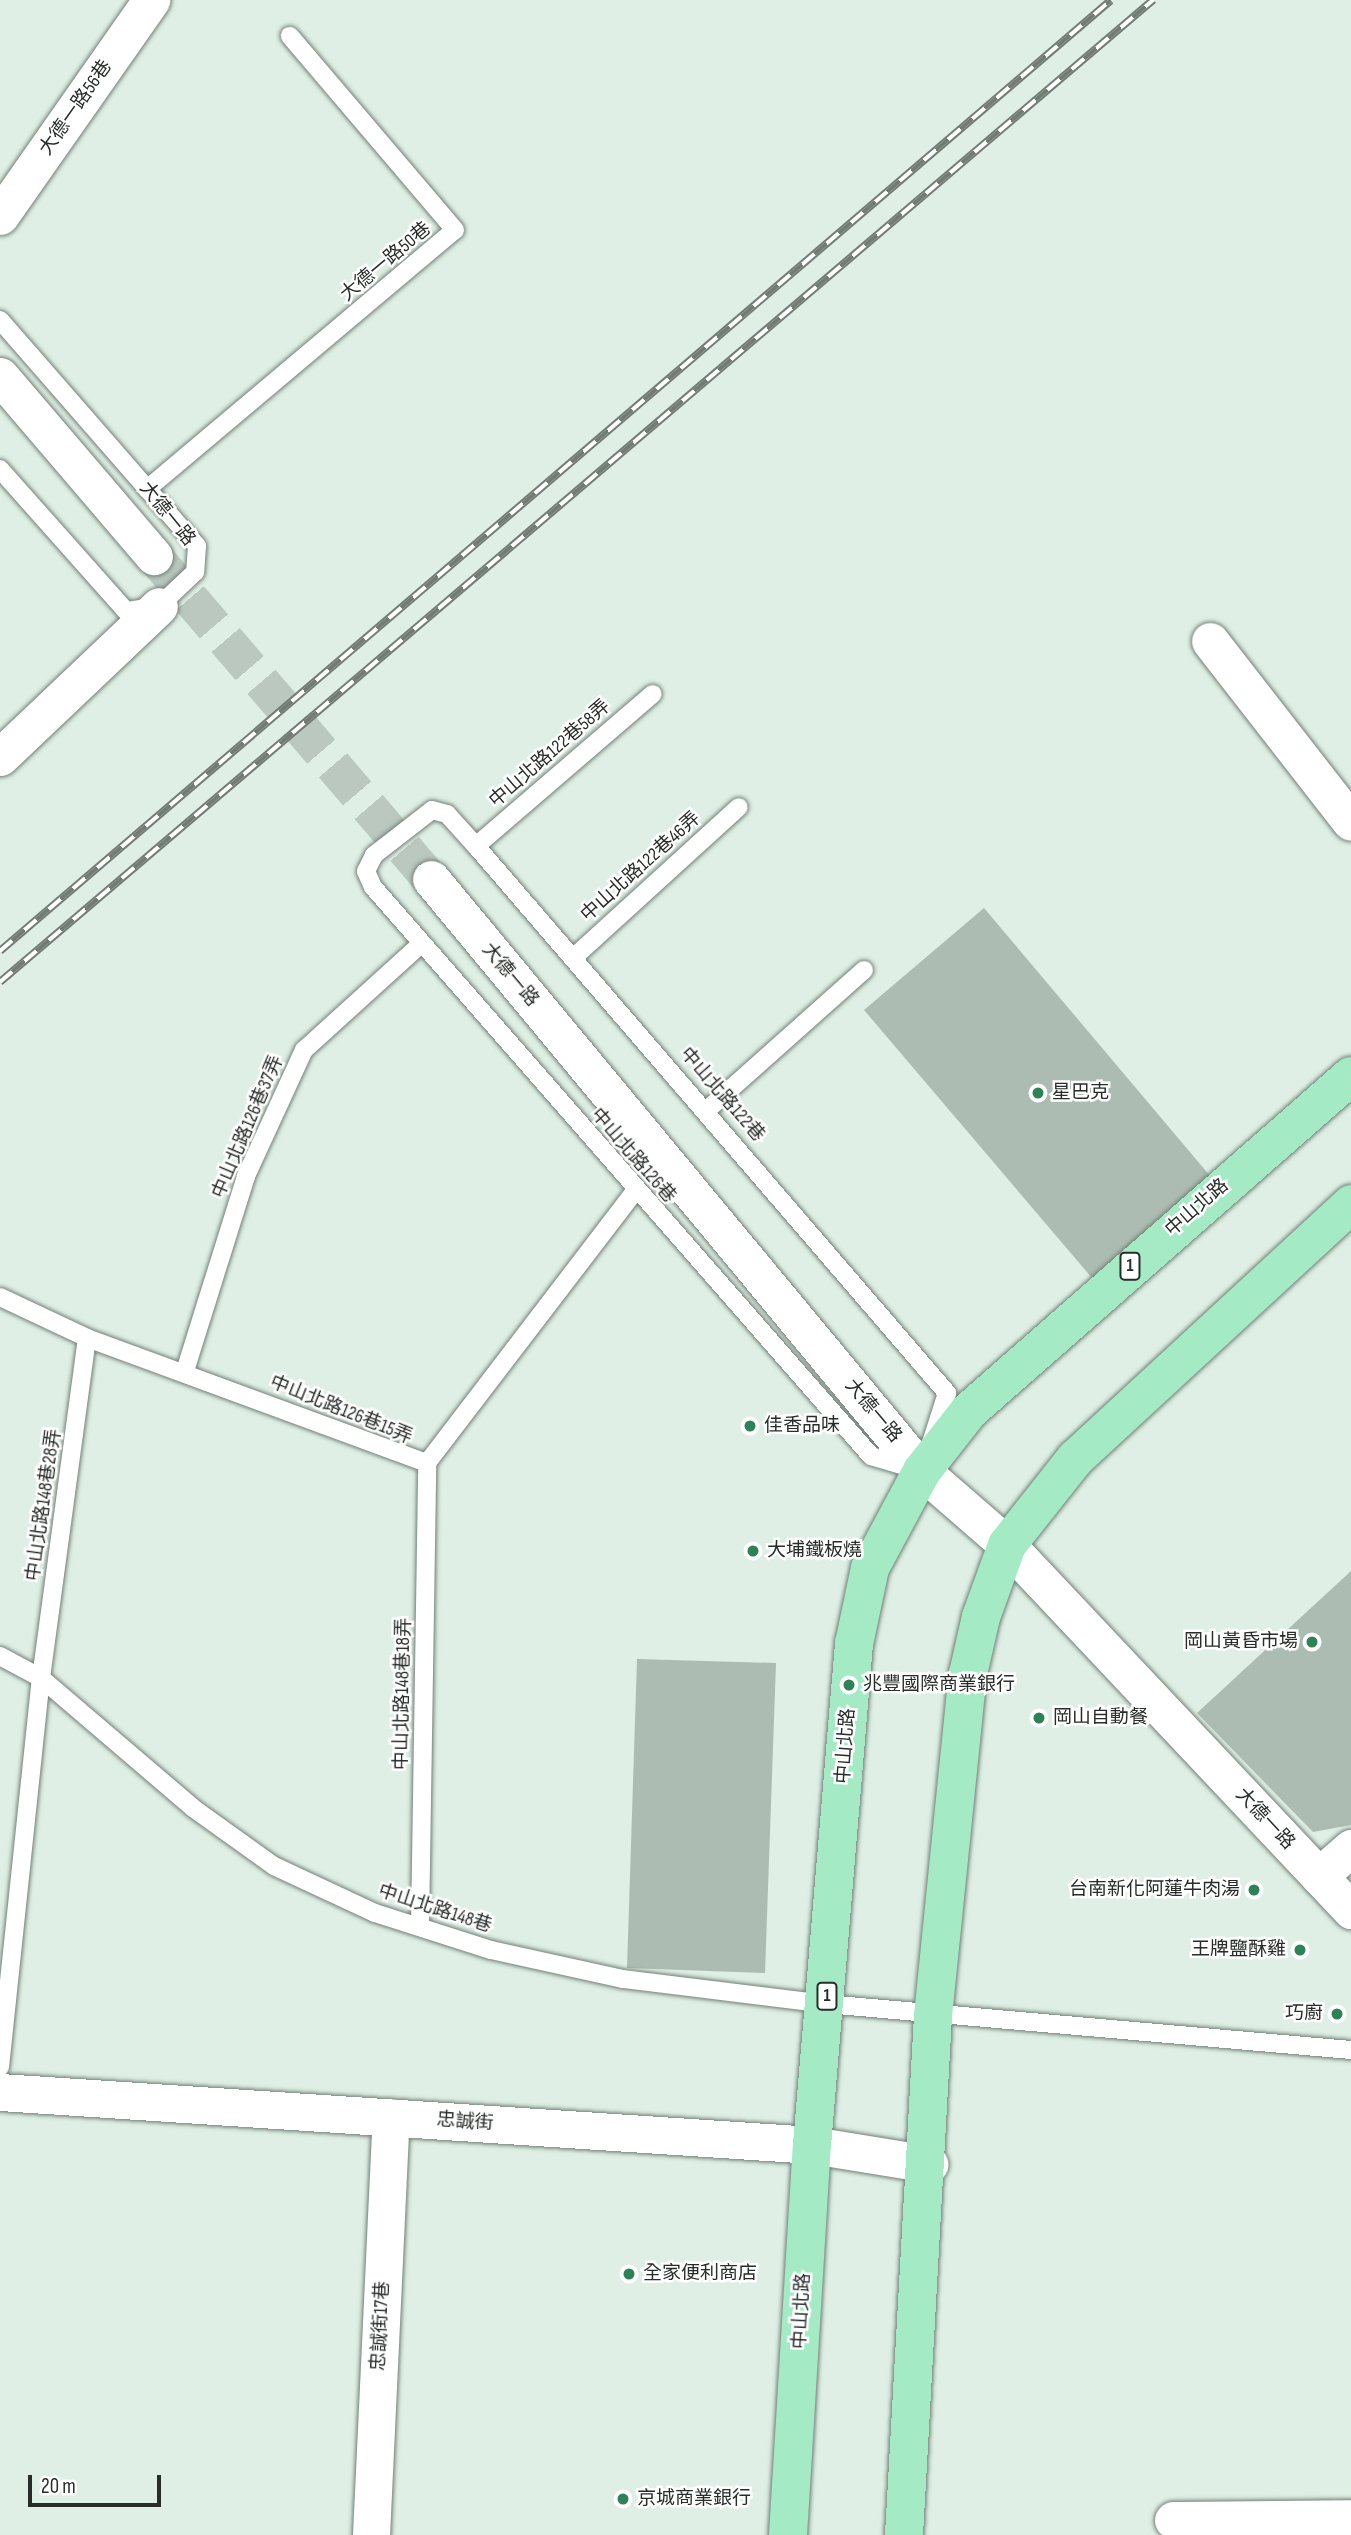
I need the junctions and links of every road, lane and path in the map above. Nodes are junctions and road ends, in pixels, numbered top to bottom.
1 (152, 0) edge
2 (290, 36) dead end
3 (0, 216) edge
4 (0, 320) edge
5 (0, 376) edge
6 (0, 469) edge
7 (147, 489) junction
8 (154, 556) tunnel mouth
9 (159, 606) junction
10 (1210, 641) dead end
11 (653, 694) dead end
12 (0, 757) edge
13 (738, 807) dead end
14 (1351, 822) edge
15 (394, 838) joint
16 (476, 846) junction
17 (431, 879) tunnel mouth
18 (421, 944) junction
19 (573, 958) junction
20 (864, 970) dead end
21 (1351, 1076) edge
22 (708, 1109) junction
23 (635, 1191) junction
24 (1351, 1204) edge
25 (0, 1297) edge
26 (88, 1338) junction
27 (185, 1371) junction
28 (427, 1463) junction
29 (922, 1471) junction
30 (1007, 1545) junction
31 (0, 1656) edge
32 (41, 1678) junction
33 (1351, 1847) edge
34 (1319, 1876) junction
35 (1351, 1910) edge
36 (420, 1926) junction
37 (826, 2004) junction
38 (933, 2016) junction
39 (1351, 2050) edge
40 (0, 2067) edge
41 (0, 2092) edge
42 (391, 2117) junction
43 (812, 2145) junction
44 (929, 2164) junction
45 (1351, 2518) edge
46 (1173, 2521) dead end
47 (372, 2535) edge
48 (788, 2535) edge
49 (904, 2535) edge

1 - 3 street, 大德一路56巷
2 - 7 lane, 大德一路50巷
4 - 7 lane, 大德一路
5 - 8 street, 大德一路
6 - 9 lane
7 - 9 lane, 大德一路
9 - 12 street
10 - 14 street
11 - 16 lane, 中山北路122巷58弄
13 - 19 lane, 中山北路122巷46弄
15 - 16 lane, 中山北路122巷
15 - 18 lane, 中山北路126巷
16 - 19 lane, 中山北路122巷
17 - 29 street, 大德一路
18 - 23 lane, 中山北路126巷
18 - 27 lane, 中山北路126巷37弄
19 - 22 lane, 中山北路122巷
20 - 22 lane
21 - 29 main road, 中山北路 / 1
22 - 29 lane, 中山北路122巷
23 - 28 lane, 中山北路126巷15弄
23 - 29 lane, 中山北路126巷
24 - 30 main road
25 - 26 lane, 中山北路126巷15弄
26 - 27 lane, 中山北路126巷15弄
26 - 32 lane, 中山北路148巷28弄
27 - 28 lane, 中山北路126巷15弄
28 - 36 lane, 中山北路148巷18弄
29 - 30 street, 大德一路
29 - 37 main road, 中山北路 / 1
30 - 34 street, 大德一路
30 - 38 main road
31 - 32 lane, 中山北路148巷
32 - 36 lane, 中山北路148巷
32 - 40 lane, 中山北路148巷28弄
33 - 34 street
34 - 35 street, 大德一路
36 - 37 lane, 中山北路148巷
37 - 38 lane, 中山北路148巷
37 - 43 main road, 中山北路 / 1
38 - 39 lane, 中山北路148巷
38 - 44 main road
41 - 42 street, 忠誠街
42 - 43 street, 忠誠街
42 - 47 street, 忠誠街17巷
43 - 44 street, 忠誠街
43 - 48 main road, 中山北路 / 1
44 - 49 main road
45 - 46 street

